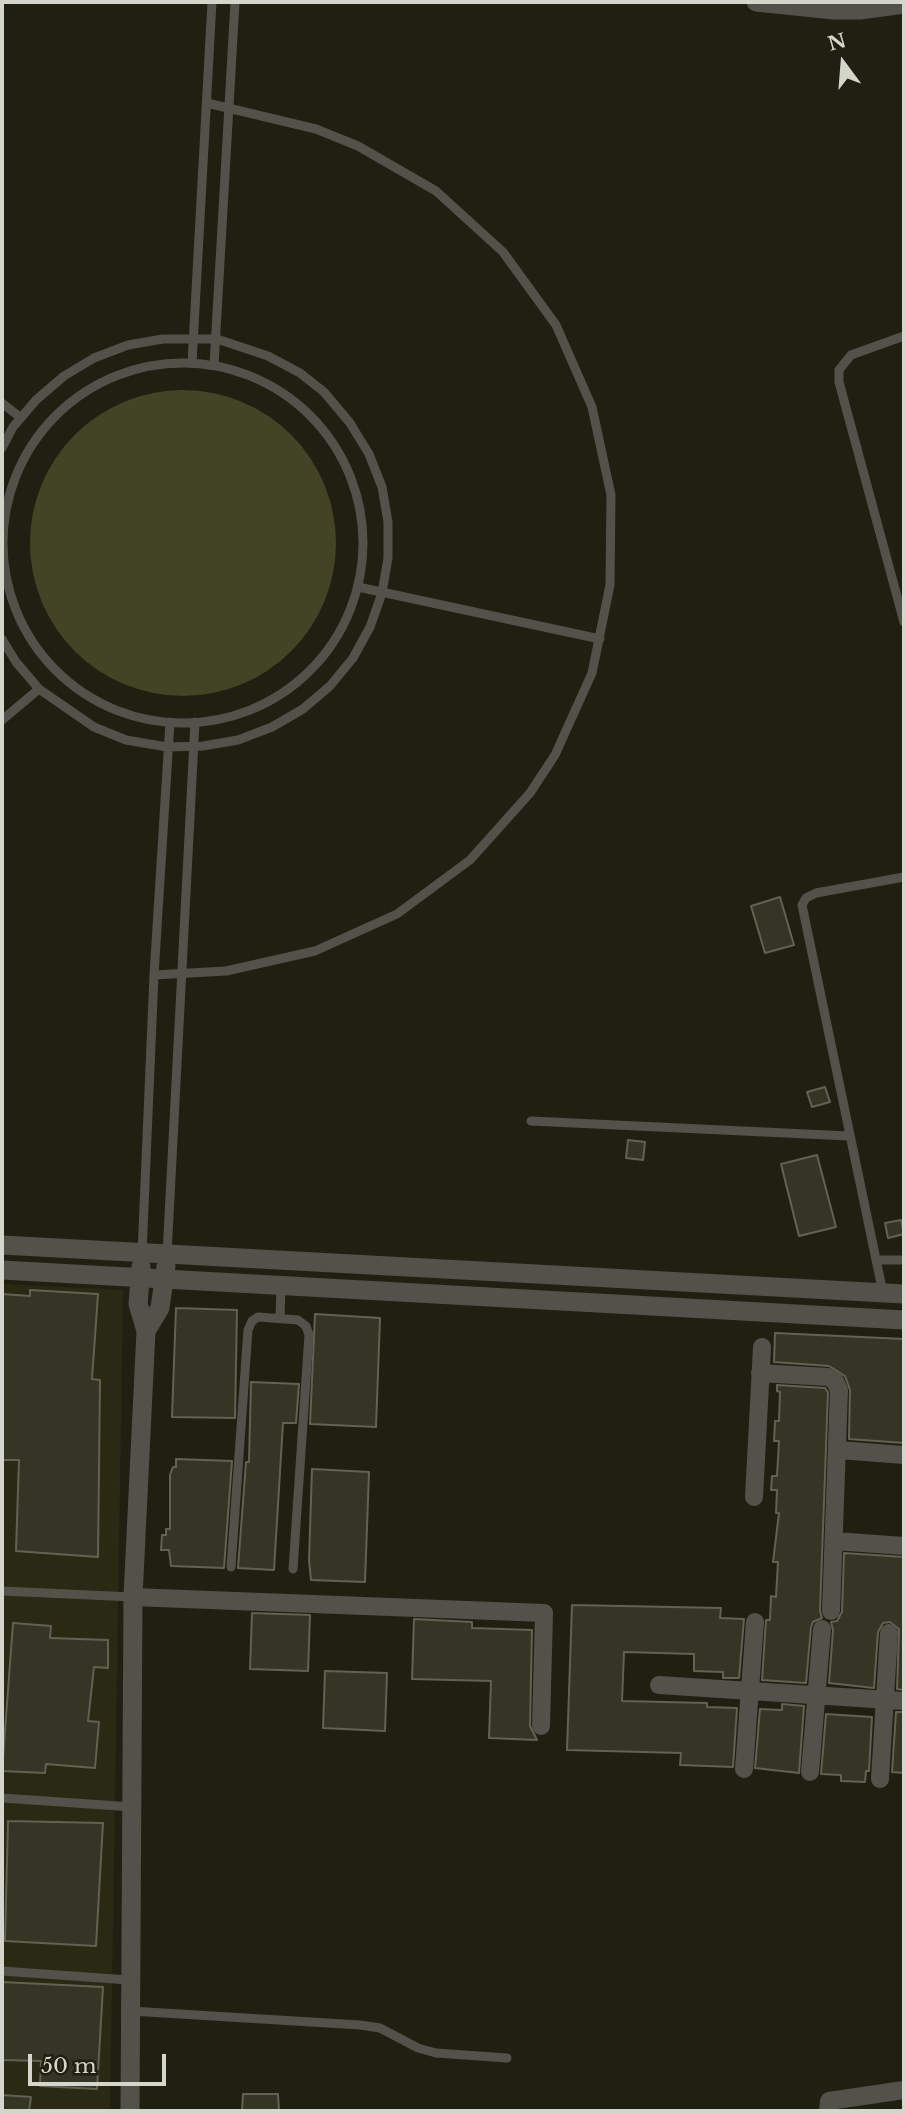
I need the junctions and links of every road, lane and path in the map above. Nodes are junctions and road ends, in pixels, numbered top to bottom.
1 (212, 2) edge
2 (235, 2) edge
3 (756, 2) edge
4 (904, 4) edge
5 (207, 103) junction
6 (228, 106) junction
7 (194, 336) junction
8 (904, 336) edge
9 (217, 339) junction
10 (192, 363) junction
11 (214, 365) junction
12 (2, 403) edge
13 (21, 418) junction
14 (2, 447) edge
15 (6, 495) edge
16 (358, 587) junction
17 (382, 593) junction
18 (904, 622) edge
19 (2, 639) edge
20 (600, 639) junction
21 (39, 689) junction
22 (2, 720) edge
23 (170, 722) junction
24 (195, 722) junction
25 (194, 746) junction
26 (169, 747) junction
27 (904, 877) edge
28 (181, 974) junction
29 (154, 975) junction
30 (531, 1121) dead end
31 (849, 1136) junction
32 (2, 1245) edge
33 (142, 1253) junction
34 (167, 1254) junction
35 (876, 1259) junction
36 (904, 1260) edge
37 (2, 1270) edge
38 (141, 1278) junction
39 (165, 1279) junction
40 (281, 1285) junction
41 (883, 1293) junction
42 (904, 1294) edge
43 (280, 1318) junction
44 (904, 1320) edge
45 (146, 1331) junction
46 (762, 1347) dead end
47 (760, 1373) junction
48 (839, 1450) junction
49 (904, 1455) edge
50 (754, 1497) dead end
51 (835, 1541) junction
52 (904, 1546) edge
53 (231, 1567) dead end
54 (293, 1569) dead end
55 (2, 1591) edge
56 (134, 1597) junction
57 (831, 1611) dead end
58 (755, 1622) dead end
59 (822, 1629) dead end
60 (889, 1633) dead end
61 (659, 1685) dead end
62 (751, 1691) junction
63 (814, 1695) junction
64 (884, 1700) junction
65 (904, 1701) edge
66 (541, 1726) dead end
67 (744, 1769) dead end
68 (810, 1772) dead end
69 (880, 1779) dead end
70 (2, 1798) edge
71 (134, 1807) junction
72 (2, 1971) edge
73 (129, 1980) junction
74 (130, 2011) junction
75 (507, 2057) dead end
76 (904, 2090) edge
77 (130, 2111) edge
78 (828, 2111) edge

1 - 5 lane
2 - 6 lane
3 - 4 street
5 - 6 lane
5 - 7 lane
6 - 9 lane
6 - 20 lane
7 - 9 lane
7 - 10 lane
7 - 13 lane
8 - 18 lane
9 - 11 lane
9 - 17 lane
10 - 11 lane
10 - 15 lane
11 - 16 lane
12 - 13 lane
13 - 14 lane
15 - 23 lane
16 - 17 lane
16 - 24 lane
17 - 20 lane
17 - 25 lane
19 - 21 lane
20 - 28 lane
21 - 22 lane
21 - 26 lane
23 - 24 lane
23 - 26 lane
24 - 25 lane
25 - 26 lane
25 - 28 lane
26 - 29 lane
27 - 31 lane
28 - 29 lane
28 - 34 lane
29 - 33 lane
30 - 31 lane
31 - 35 lane
32 - 33 street
33 - 34 street
33 - 38 street
34 - 39 street
34 - 41 street
35 - 36 lane
35 - 41 lane
37 - 38 street
38 - 39 street
38 - 45 street
39 - 40 street
39 - 45 street
40 - 43 lane
40 - 44 street
41 - 42 street
43 - 53 lane
43 - 54 lane
45 - 56 street
46 - 47 street
47 - 48 street
47 - 50 street
48 - 49 street
48 - 51 street
51 - 52 street
51 - 57 street
55 - 56 lane
56 - 66 street
56 - 71 street
58 - 62 street
59 - 63 street
60 - 64 street
61 - 62 street
62 - 63 street
62 - 67 street
63 - 64 street
63 - 68 street
64 - 65 street
64 - 69 street
70 - 71 lane
71 - 73 street
72 - 73 lane
73 - 74 street
74 - 75 lane
74 - 77 street
76 - 78 street

